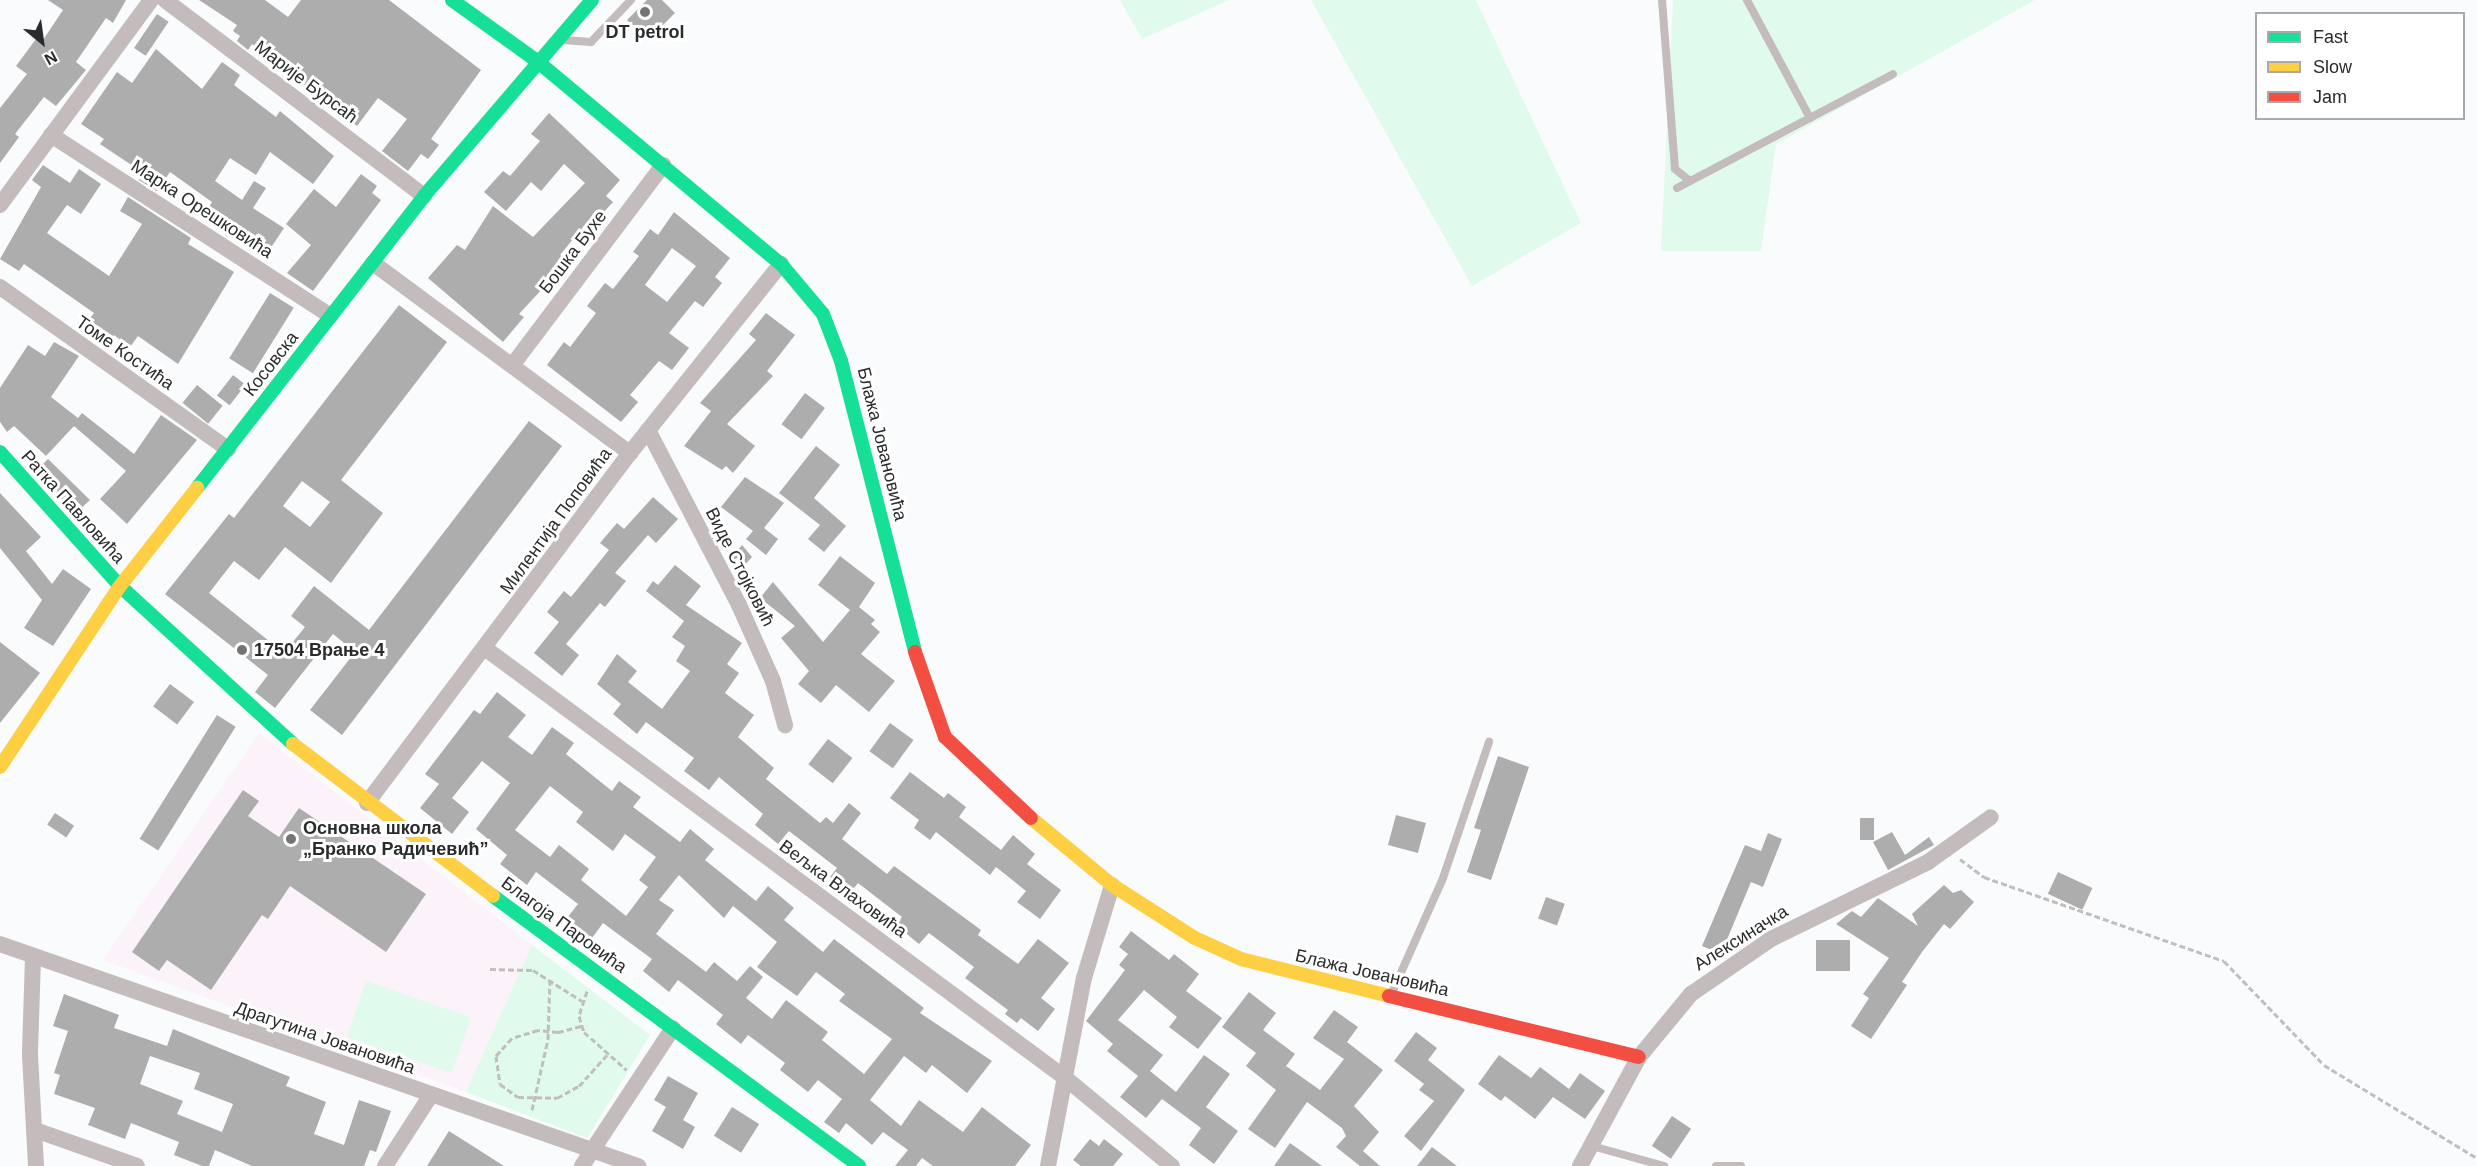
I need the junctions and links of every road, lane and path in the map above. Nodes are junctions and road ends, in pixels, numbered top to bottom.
1 (151, 0) edge
2 (165, 0) edge
3 (452, 0) edge
4 (592, 0) edge
5 (631, 0) edge
6 (1662, 0) edge
7 (1747, 0) edge
8 (557, 40) junction
9 (537, 61) junction
10 (1893, 74) dead end
11 (1810, 118) junction
12 (51, 135) junction
13 (663, 165) junction
14 (1690, 181) junction
15 (1677, 188) dead end
16 (424, 196) junction
17 (0, 205) edge
18 (373, 263) junction
19 (781, 264) junction
20 (0, 287) edge
21 (332, 316) junction
22 (514, 363) junction
23 (648, 430) junction
24 (228, 449) junction
25 (0, 452) edge
26 (630, 453) junction
27 (120, 586) junction
28 (486, 649) junction
29 (785, 725) dead end
30 (1489, 742) dead end
31 (0, 766) edge
32 (367, 803) junction
33 (1992, 817) dead end
34 (1948, 849) junction
35 (1112, 885) junction
36 (0, 944) edge
37 (33, 957) junction
38 (490, 969) dead end
39 (550, 979) junction
40 (579, 981) dead end
41 (588, 988) junction
42 (597, 995) dead end
43 (1389, 998) junction
44 (582, 1001) junction
45 (581, 1026) junction
46 (674, 1028) junction
47 (548, 1032) junction
48 (607, 1055) junction
49 (1639, 1057) junction
50 (634, 1062) dead end
51 (629, 1071) junction
52 (1064, 1077) junction
53 (623, 1080) dead end
54 (431, 1095) junction
55 (535, 1100) junction
56 (529, 1116) dead end
57 (35, 1131) junction
58 (1592, 1146) junction
59 (593, 1150) junction
60 (2477, 1158) edge
61 (36, 1166) edge
62 (137, 1166) edge
63 (385, 1166) edge
64 (582, 1166) edge
65 (638, 1166) edge
66 (859, 1166) edge
67 (1048, 1166) edge
68 (1172, 1166) edge
69 (1580, 1166) edge
70 (1665, 1166) edge
71 (1716, 1166) edge
72 (1741, 1166) edge

1 - 12 street
2 - 16 street, Марије Бурсаћ
3 - 9 street, Блажа Јовановића
4 - 8 street, Косовска
5 - 8 lane
6 - 14 lane
7 - 11 lane
8 - 9 street, Косовска
9 - 13 street, Блажа Јовановића
9 - 16 street, Косовска
10 - 11 lane
11 - 14 lane
12 - 17 street
12 - 21 street, Марка Орешковића
13 - 19 street, Блажа Јовановића
13 - 22 street, Бошка Бухе
14 - 15 lane
16 - 18 street, Косовска
18 - 21 street, Косовска
18 - 22 street
19 - 23 street, Милентија Поповића
19 - 35 street, Блажа Јовановића
20 - 24 street, Томе Костића
21 - 24 street, Косовска
22 - 26 street
23 - 26 street, Милентија Поповића
23 - 29 street, Виде Стојковић
24 - 27 street, Косовска
25 - 27 street, Ратка Павловића
26 - 28 street, Милентија Поповића
27 - 31 street, Косовска
27 - 32 street, Благоја Паровића
28 - 32 street, Милентија Поповића
28 - 52 street, Вељка Влаховића
30 - 43 lane
32 - 46 street, Благоја Паровића
33 - 34 street, Алексиначка
34 - 49 street, Алексиначка
34 - 60 path
35 - 43 street, Блажа Јовановића
35 - 52 street
36 - 37 street, Драгутина Јовановића
37 - 54 street, Драгутина Јовановића
37 - 57 street
38 - 39 path
39 - 44 path
39 - 47 path
40 - 41 path
41 - 42 path
41 - 44 path
43 - 49 street, Блажа Јовановића
44 - 45 path
45 - 47 path
45 - 48 path
46 - 59 street
46 - 66 street, Благоја Паровића
47 - 55 path
47 - 55 path
48 - 51 path
48 - 55 path
49 - 58 street, Алексиначка
50 - 51 path
51 - 53 path
52 - 67 street
52 - 68 street, Вељка Влаховића
54 - 59 street, Драгутина Јовановића
54 - 63 street
55 - 56 path
57 - 61 street
57 - 62 street
58 - 69 street, Алексиначка
58 - 70 lane
59 - 64 street
59 - 65 street, Драгутина Јовановића
71 - 72 lane

